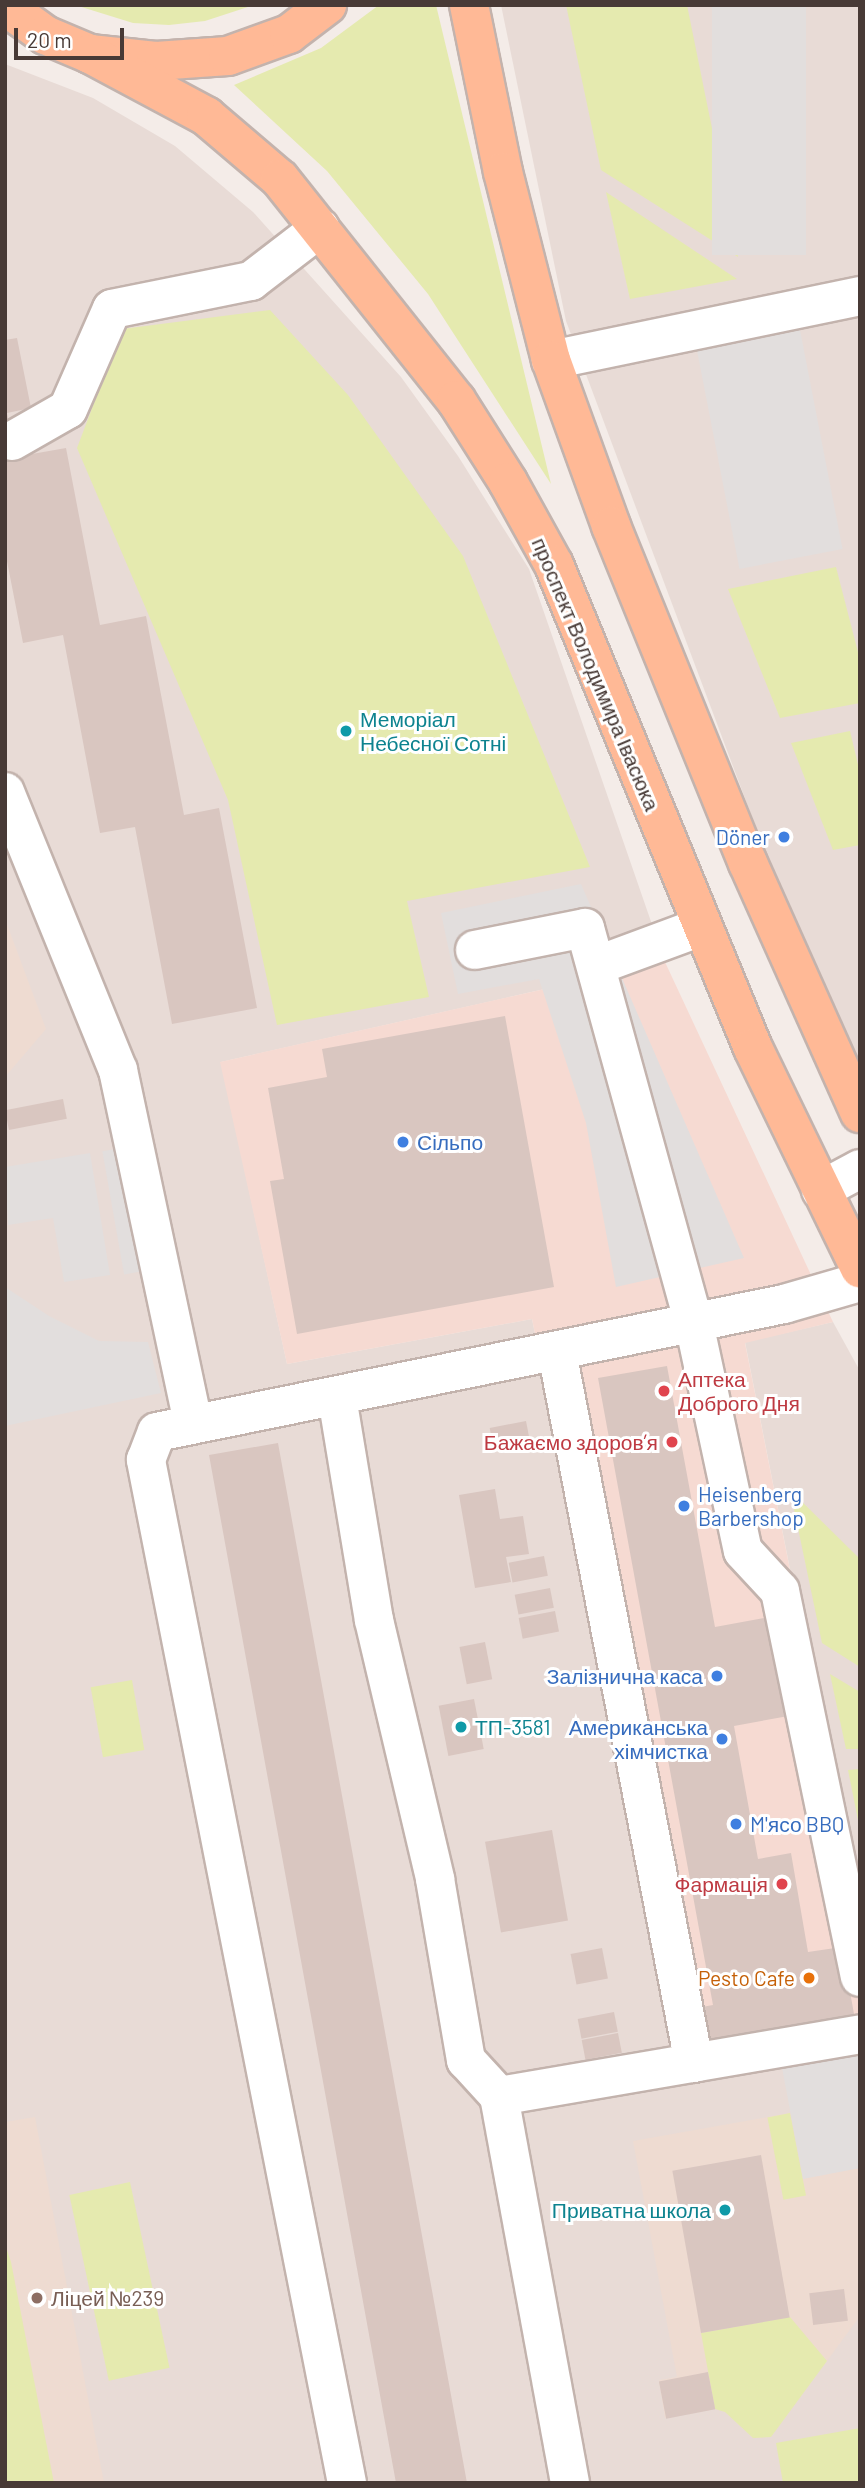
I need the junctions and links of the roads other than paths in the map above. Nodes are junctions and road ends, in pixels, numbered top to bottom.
1 (327, 5) edge
2 (469, 5) edge
3 (5, 6) edge
4 (5, 28) edge
5 (45, 35) junction
6 (90, 54) junction
7 (320, 228) junction
8 (860, 296) edge
9 (551, 360) junction
10 (12, 441) dead end
11 (5, 792) edge
12 (701, 926) junction
13 (475, 950) dead end
14 (597, 965) junction
15 (860, 1113) edge
16 (860, 1169) edge
17 (821, 1190) junction
18 (860, 1268) edge
19 (860, 1282) edge
20 (694, 1323) junction
21 (558, 1352) junction
22 (337, 1397) junction
23 (193, 1424) junction
24 (860, 1977) edge
25 (860, 2034) edge
26 (694, 2063) junction
27 (499, 2096) junction
28 (347, 2483) edge
29 (570, 2483) edge

1 - 6 main road
2 - 9 main road
3 - 5 main road
4 - 5 main road
5 - 6 main road
6 - 7 main road, проспект Володимира Івасюка
7 - 10 lane
7 - 12 main road, проспект Володимира Івасюка
8 - 9 lane
9 - 15 main road
11 - 23 lane
12 - 14 lane
12 - 17 main road, проспект Володимира Івасюка
13 - 14 lane
14 - 20 lane
16 - 17 lane
17 - 18 main road, проспект Володимира Івасюка
19 - 20 lane
20 - 21 lane
20 - 24 lane
21 - 22 lane
21 - 26 lane
22 - 23 lane
22 - 27 lane
23 - 28 lane
25 - 26 lane
26 - 27 lane
27 - 29 lane

